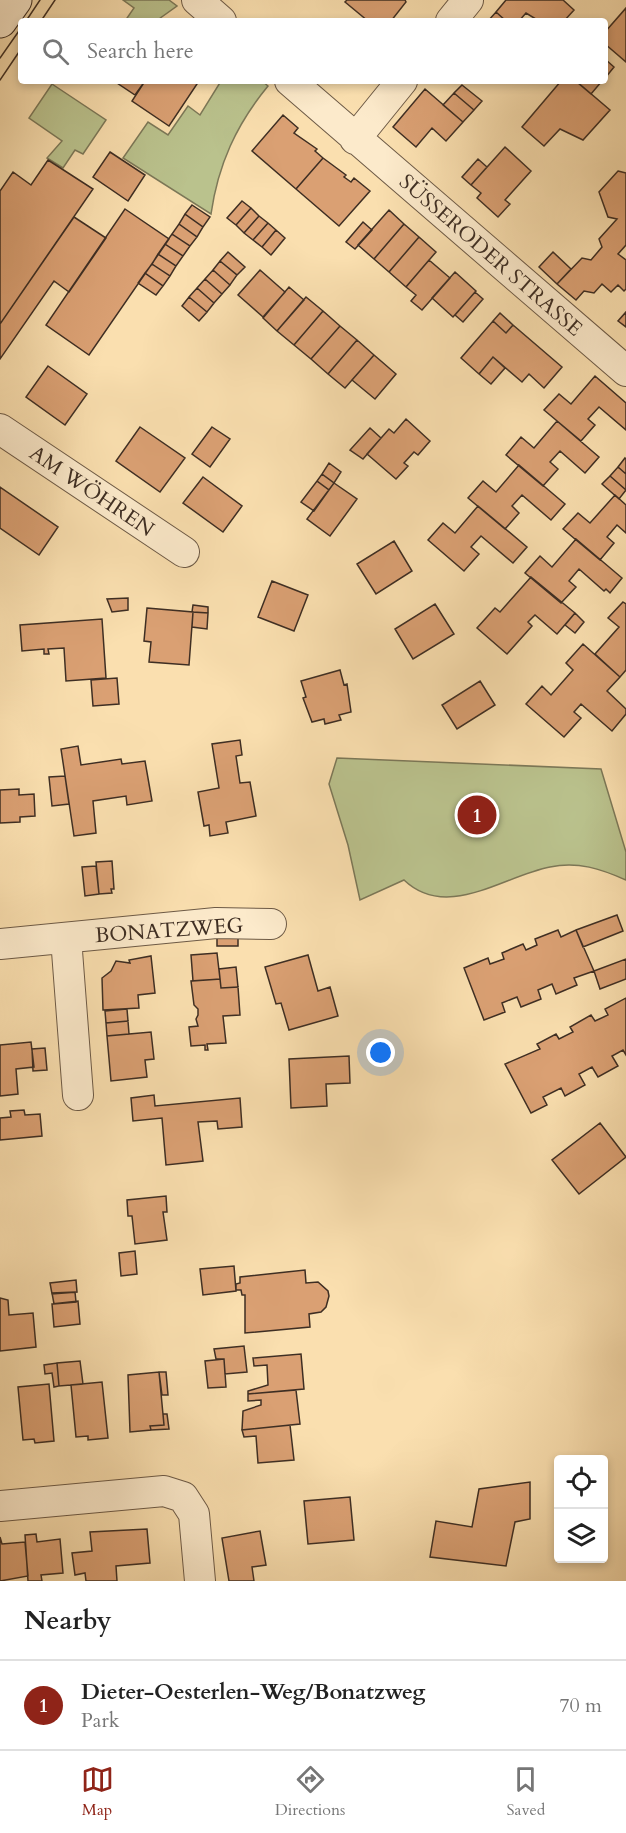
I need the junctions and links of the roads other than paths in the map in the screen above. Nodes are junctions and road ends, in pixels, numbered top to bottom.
1 (15, 0) edge
2 (197, 0) edge
3 (468, 0) edge
4 (218, 18) edge
5 (453, 18) edge
6 (0, 21) edge
7 (293, 84) edge
8 (400, 84) edge
9 (355, 139) junction
10 (626, 371) edge
11 (0, 429) edge
12 (184, 552) dead end
13 (271, 924) dead end
14 (66, 938) junction
15 (0, 944) edge
16 (78, 1095) dead end
17 (0, 1506) edge
18 (200, 1581) edge

1 - 6 main road
2 - 4 street
3 - 5 street
7 - 9 street, SÜSSERODER STRASSE
8 - 9 street
9 - 10 street, SÜSSERODER STRASSE
11 - 12 street, AM WÖHREN
13 - 14 street, BONATZWEG
14 - 15 street, BONATZWEG
14 - 16 street, BONATZWEG
17 - 18 street

